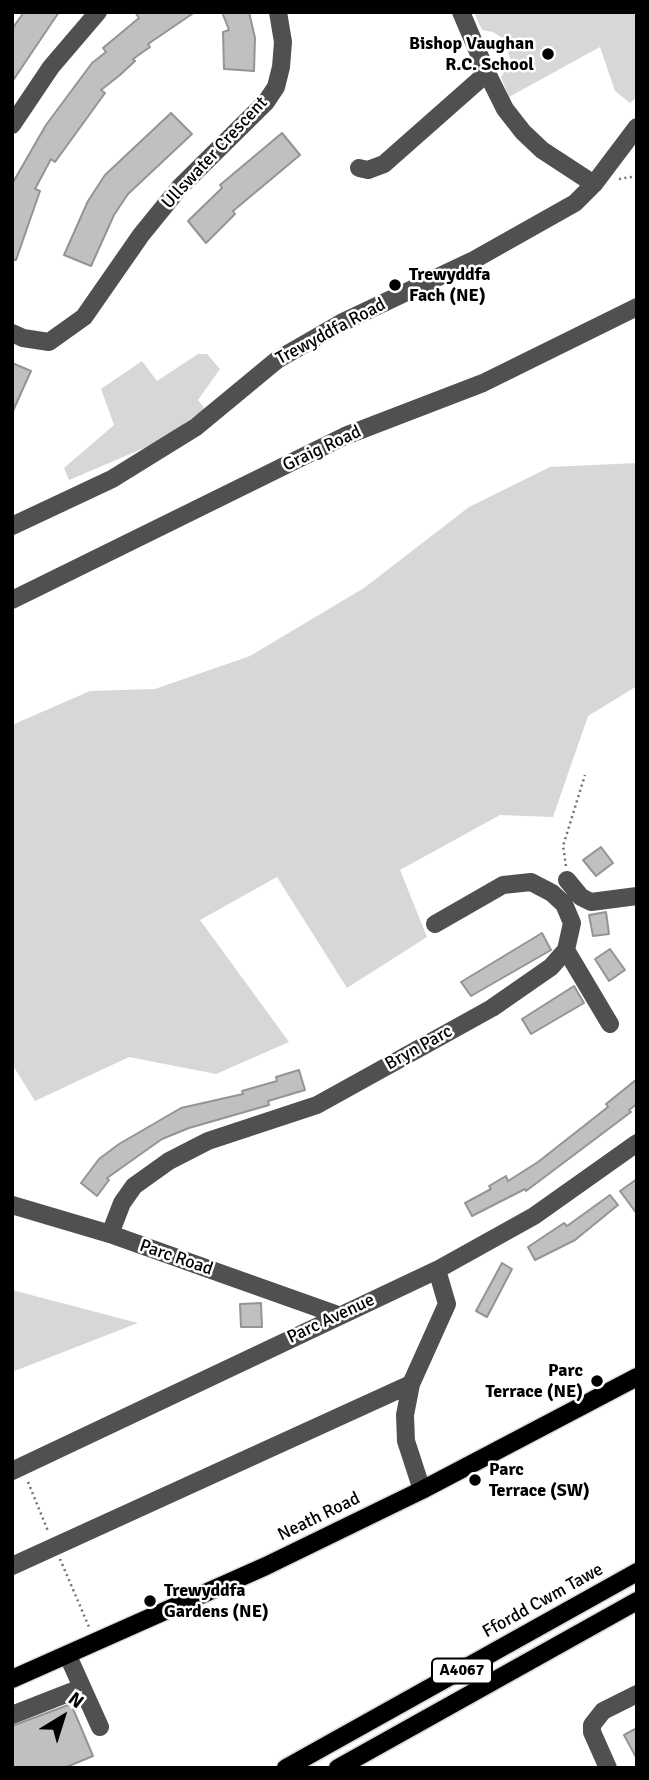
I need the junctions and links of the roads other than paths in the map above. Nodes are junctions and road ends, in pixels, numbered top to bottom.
1 (98, 12) edge
2 (278, 12) edge
3 (461, 12) edge
4 (487, 73) junction
5 (12, 125) edge
6 (637, 127) edge
7 (359, 168) dead end
8 (594, 184) junction
9 (637, 307) edge
10 (12, 333) edge
11 (13, 525) edge
12 (12, 600) edge
13 (567, 880) road end
14 (637, 896) edge
15 (435, 924) dead end
16 (566, 950) junction
17 (610, 1024) dead end
18 (637, 1143) edge
19 (12, 1205) edge
20 (110, 1234) junction
21 (437, 1270) junction
22 (338, 1315) junction
23 (637, 1377) edge
24 (411, 1384) junction
25 (12, 1471) edge
26 (422, 1490) junction
27 (12, 1566) edge
28 (637, 1572) edge
29 (637, 1601) edge
30 (68, 1656) junction
31 (12, 1679) edge
32 (81, 1688) junction
33 (637, 1694) edge
34 (12, 1716) edge
35 (100, 1727) dead end
36 (286, 1768) edge
37 (338, 1768) edge
38 (608, 1768) edge

1 - 5 street
2 - 10 street, Ullswater Crescent
3 - 4 street
4 - 7 street
4 - 8 street
6 - 8 street, Trewyddfa Road
8 - 11 street, Trewyddfa Road
9 - 12 street, Graig Road
13 - 14 street
15 - 16 street
16 - 17 street
16 - 20 street, Bryn Parc
18 - 21 street, Parc Avenue
19 - 20 street, Parc Road
20 - 22 street, Parc Road
21 - 22 street, Parc Avenue
21 - 24 street
22 - 25 street, Parc Avenue
23 - 26 main road, Neath Road
24 - 26 street
24 - 27 street
26 - 30 main road, Neath Road
28 - 36 main road, Ffordd Cwm Tawe / A4067
29 - 37 main road, A4067
30 - 31 main road, Neath Road
30 - 32 street
32 - 34 street
32 - 35 street
33 - 38 street

